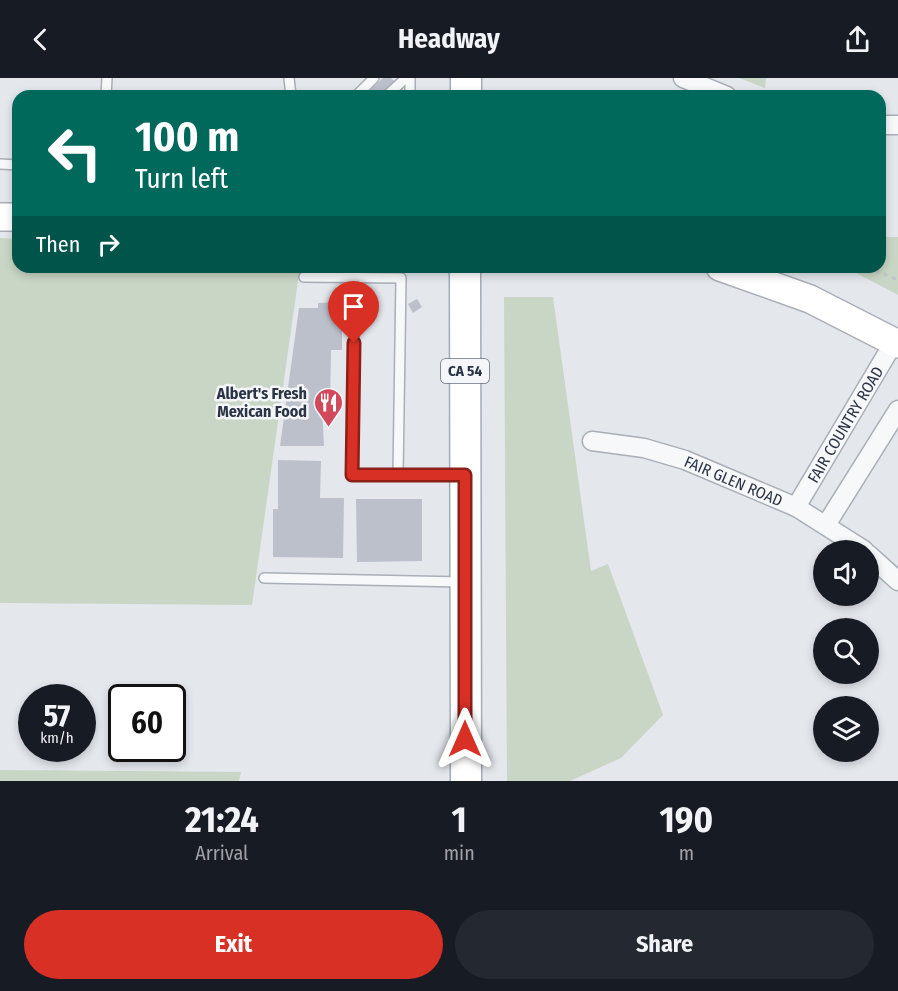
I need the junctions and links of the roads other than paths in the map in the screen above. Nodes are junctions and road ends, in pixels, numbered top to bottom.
1 (374, 78) edge
2 (408, 78) edge
3 (683, 78) edge
4 (362, 90) edge
5 (393, 90) edge
6 (712, 90) edge
7 (355, 273) edge
8 (465, 273) edge
9 (737, 273) edge
10 (304, 277) dead end
11 (355, 278) junction
12 (896, 343) edge
13 (898, 410) edge
14 (592, 441) dead end
15 (398, 475) junction
16 (465, 475) junction
17 (796, 507) junction
18 (826, 525) junction
19 (849, 540) edge
20 (879, 564) edge
21 (264, 578) dead end
22 (898, 581) edge
23 (465, 582) junction
24 (466, 781) edge

1 - 4 lane
2 - 5 lane
3 - 6 street
7 - 11 lane
8 - 16 main road, CA 54
9 - 12 main road
10 - 11 lane
11 - 15 lane
11 - 15 lane
12 - 17 street, FAIR COUNTRY ROAD
13 - 18 street
14 - 17 street, FAIR GLEN ROAD
15 - 16 lane
16 - 23 main road, CA 54
17 - 18 street, FAIR GLEN ROAD
18 - 19 street, FAIR GLEN ROAD
20 - 22 street
21 - 23 lane
23 - 24 main road, CA 54

